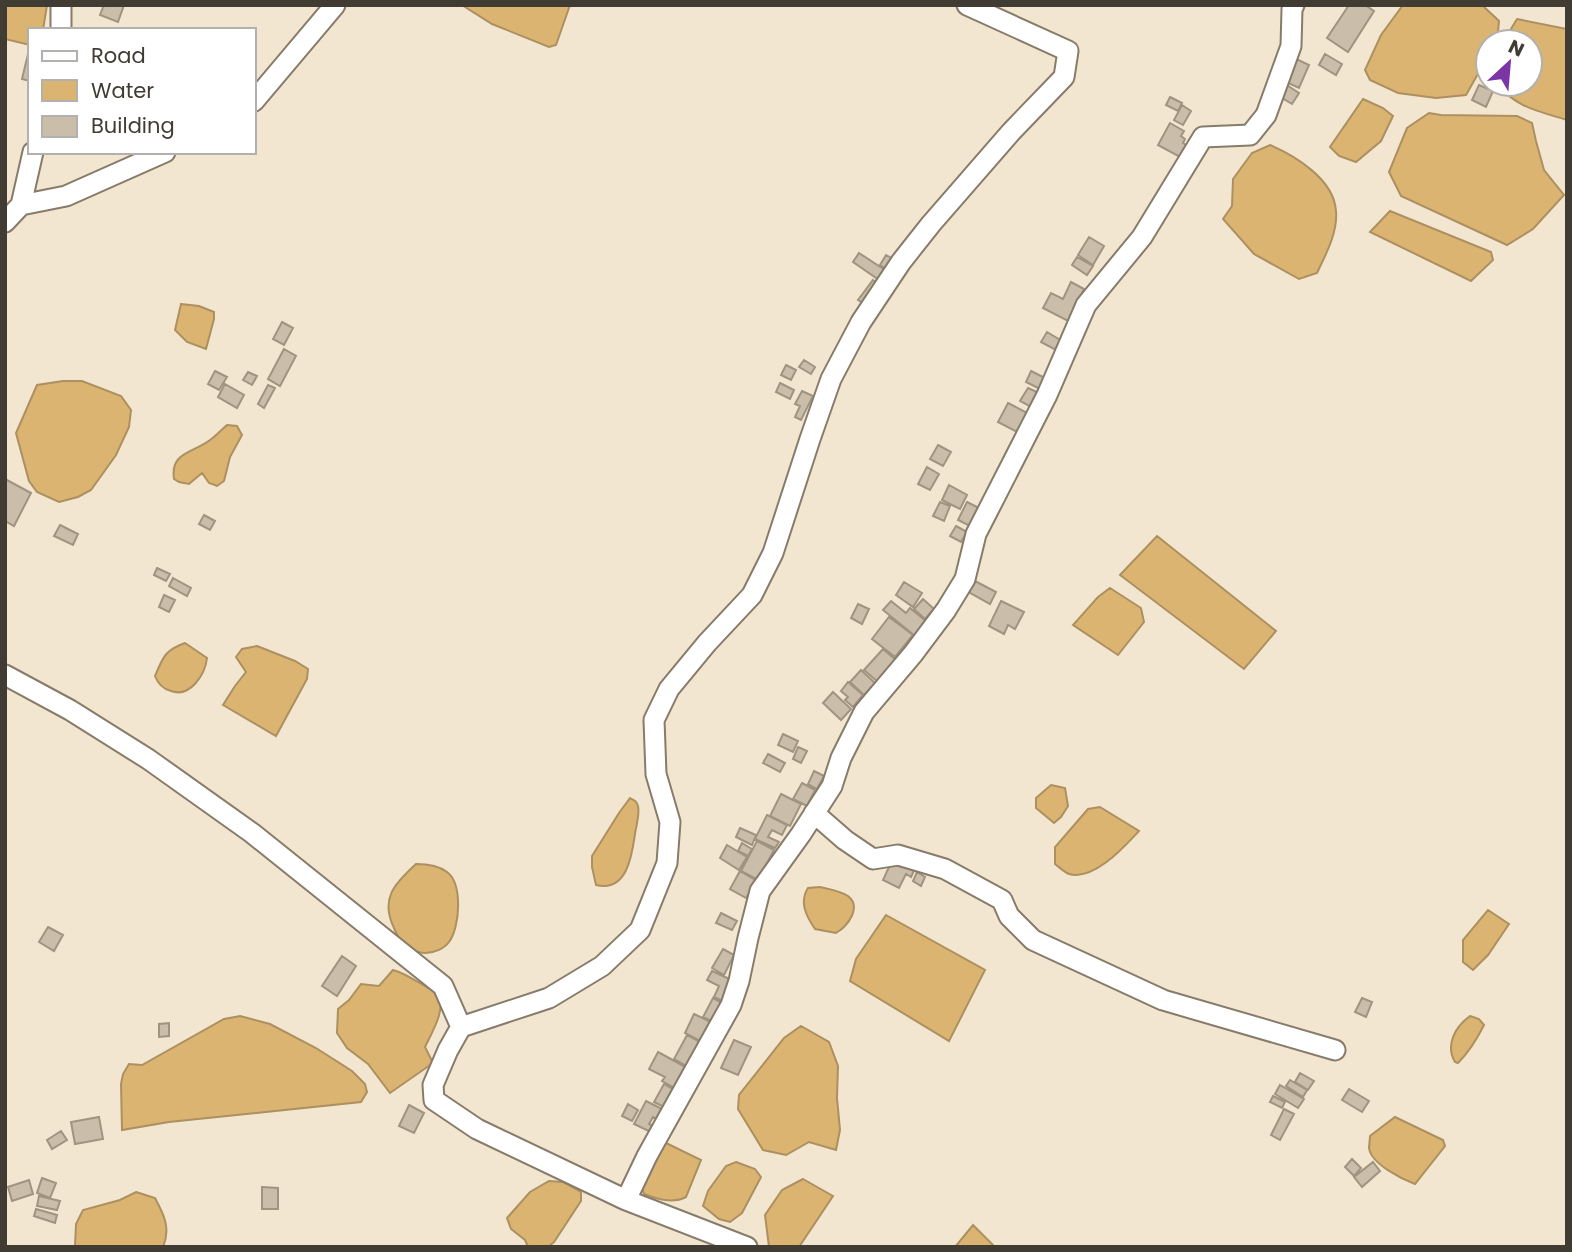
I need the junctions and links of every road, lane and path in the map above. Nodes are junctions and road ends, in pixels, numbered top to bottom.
1 (61, 5) edge
2 (335, 5) edge
3 (967, 5) edge
4 (1293, 5) edge
5 (61, 28) edge
6 (256, 99) edge
7 (33, 154) edge
8 (160, 154) edge
9 (21, 205) junction
10 (5, 222) edge
11 (5, 675) edge
12 (814, 813) junction
13 (461, 1027) junction
14 (1335, 1050) dead end
15 (626, 1200) junction
16 (747, 1247) edge

1 - 5 street
2 - 6 street
3 - 13 street
4 - 12 street
7 - 9 street
8 - 9 street
9 - 10 street
11 - 13 street
12 - 14 street
12 - 15 street
13 - 15 street
15 - 16 street

